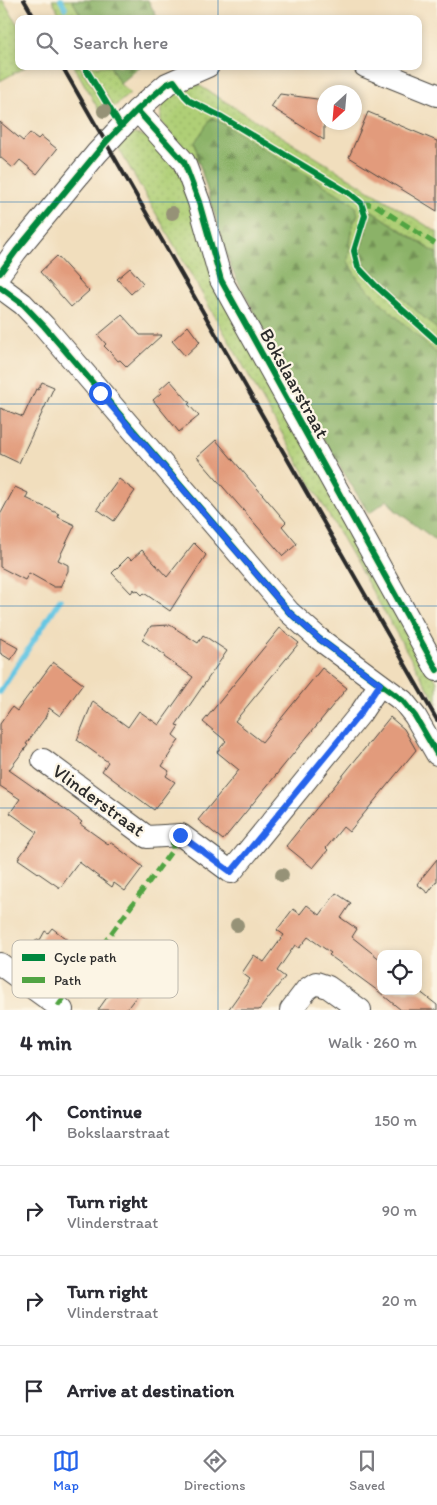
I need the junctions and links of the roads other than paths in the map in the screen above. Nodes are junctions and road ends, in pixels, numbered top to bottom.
1 (199, 70) edge
2 (375, 70) edge
3 (437, 95) edge
4 (137, 110) junction
5 (0, 273) edge
6 (0, 287) edge
7 (437, 670) edge
8 (380, 684) junction
9 (437, 754) edge
10 (44, 760) dead end
11 (0, 964) edge
12 (12, 973) edge
13 (47, 998) edge
14 (62, 1010) edge
15 (291, 1010) edge
16 (360, 1010) edge

1 - 4 street
2 - 3 street
4 - 5 street
4 - 7 street, Bokslaarstraat
6 - 8 street
8 - 9 street
8 - 10 street, Vlinderstraat
11 - 12 street
13 - 14 street
15 - 16 street

